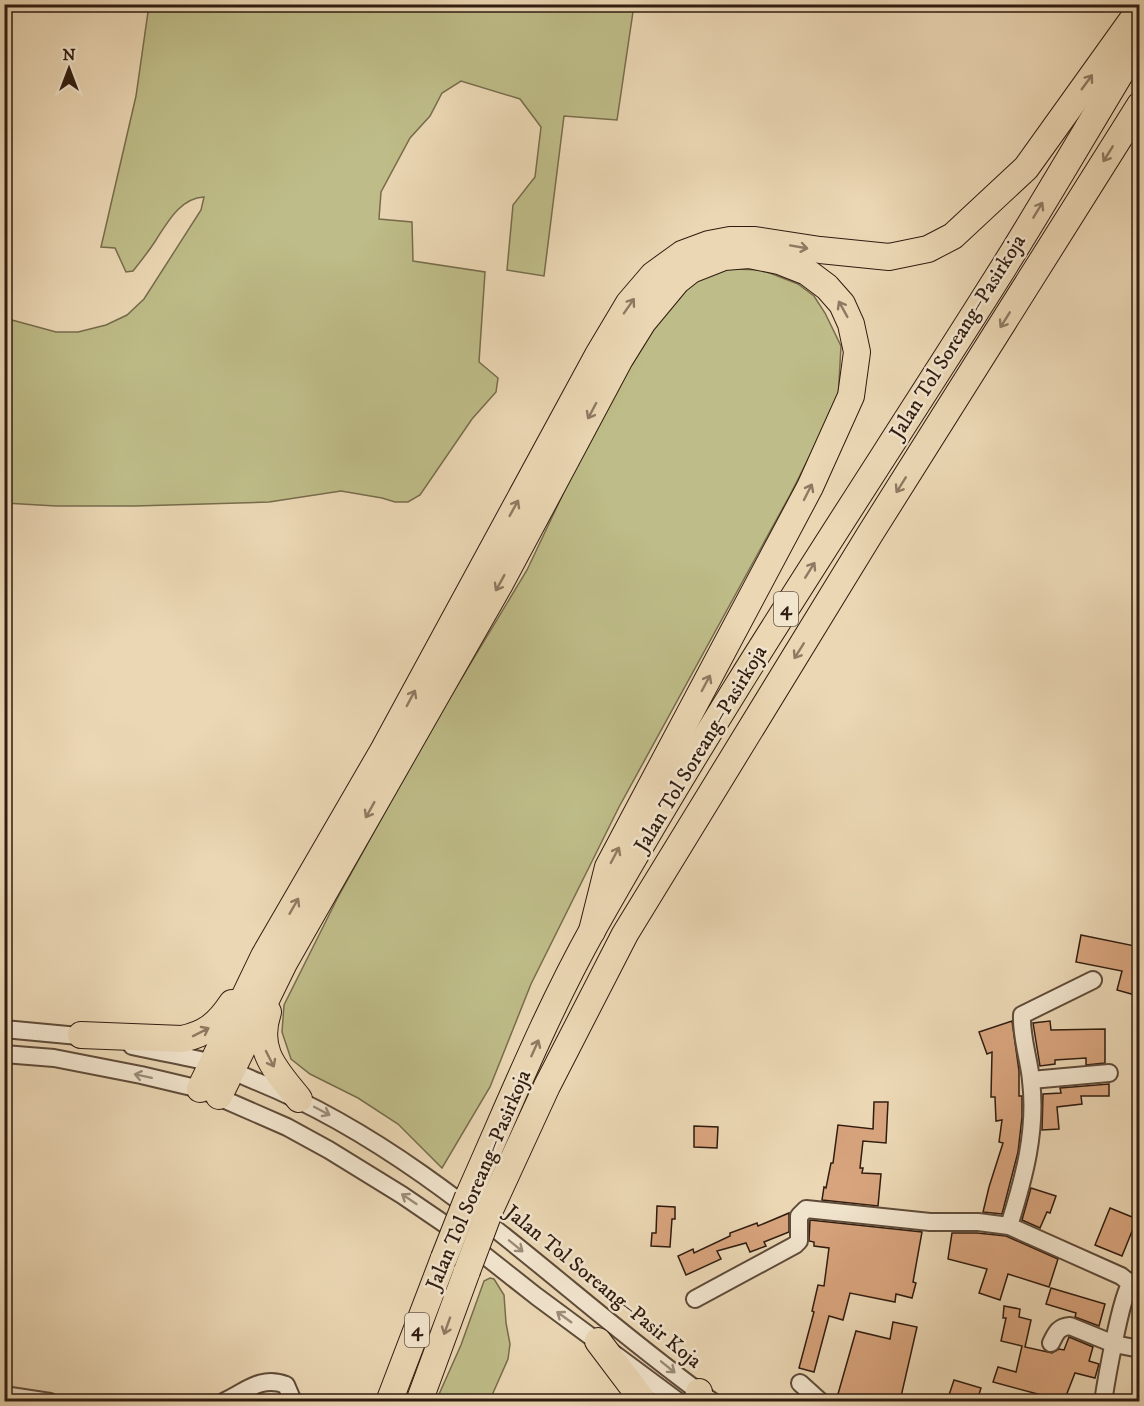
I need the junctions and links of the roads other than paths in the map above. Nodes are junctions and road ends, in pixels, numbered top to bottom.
1 (1140, 9) edge
2 (1140, 41) edge
3 (1140, 105) edge
4 (592, 931) junction
5 (274, 960) junction
6 (1093, 980) dead end
7 (4, 1029) edge
8 (81, 1035) junction
9 (4, 1054) edge
10 (221, 1067) junction
11 (1109, 1073) dead end
12 (1031, 1080) junction
13 (209, 1093) junction
14 (299, 1099) junction
15 (479, 1204) junction
16 (1009, 1226) junction
17 (1135, 1281) edge
18 (695, 1299) dead end
19 (598, 1341) junction
20 (1051, 1343) dead end
21 (1113, 1344) junction
22 (1140, 1349) edge
23 (800, 1383) dead end
24 (4, 1395) edge
25 (701, 1400) edge
26 (50, 1401) edge
27 (223, 1401) edge
28 (292, 1401) edge
29 (389, 1401) edge
30 (419, 1401) edge
31 (644, 1401) edge
32 (821, 1401) edge
33 (1103, 1401) edge

5 -> 1 highway
4 -> 2 highway, Jalan Tol Soreang–Pasirkoja / 4
3 -> 15 highway, Jalan Tol Soreang–Pasirkoja / 4
4 -> 5 highway
15 -> 4 highway, Jalan Tol Soreang–Pasirkoja / 4
8 -> 5 highway
5 - 10 highway
5 -> 14 highway
6 - 12 street
7 - 8 street, Jalan Tol Soreang–Pasir Koja
8 - 10 street, Jalan Tol Soreang–Pasir Koja
13 -> 9 street, Jalan Tol Soreang–Pasir Koja
10 - 13 highway
10 - 14 street, Jalan Tol Soreang–Pasir Koja
11 - 12 street
12 - 16 street
19 -> 13 street, Jalan Tol Soreang–Pasir Koja
14 -> 25 street, Jalan Tol Soreang–Pasir Koja
15 - 29 highway, Jalan Tol Soreang–Pasirkoja / 4, bridge
15 -> 30 highway, Jalan Tol Soreang–Pasirkoja / 4, bridge
16 - 17 street
16 - 18 street
17 - 21 street
19 - 25 street, Jalan Tol Soreang–Pasir Koja
19 - 31 highway
20 - 21 street
21 - 22 street
21 - 33 street
23 - 32 street
24 - 26 street
27 - 28 street

